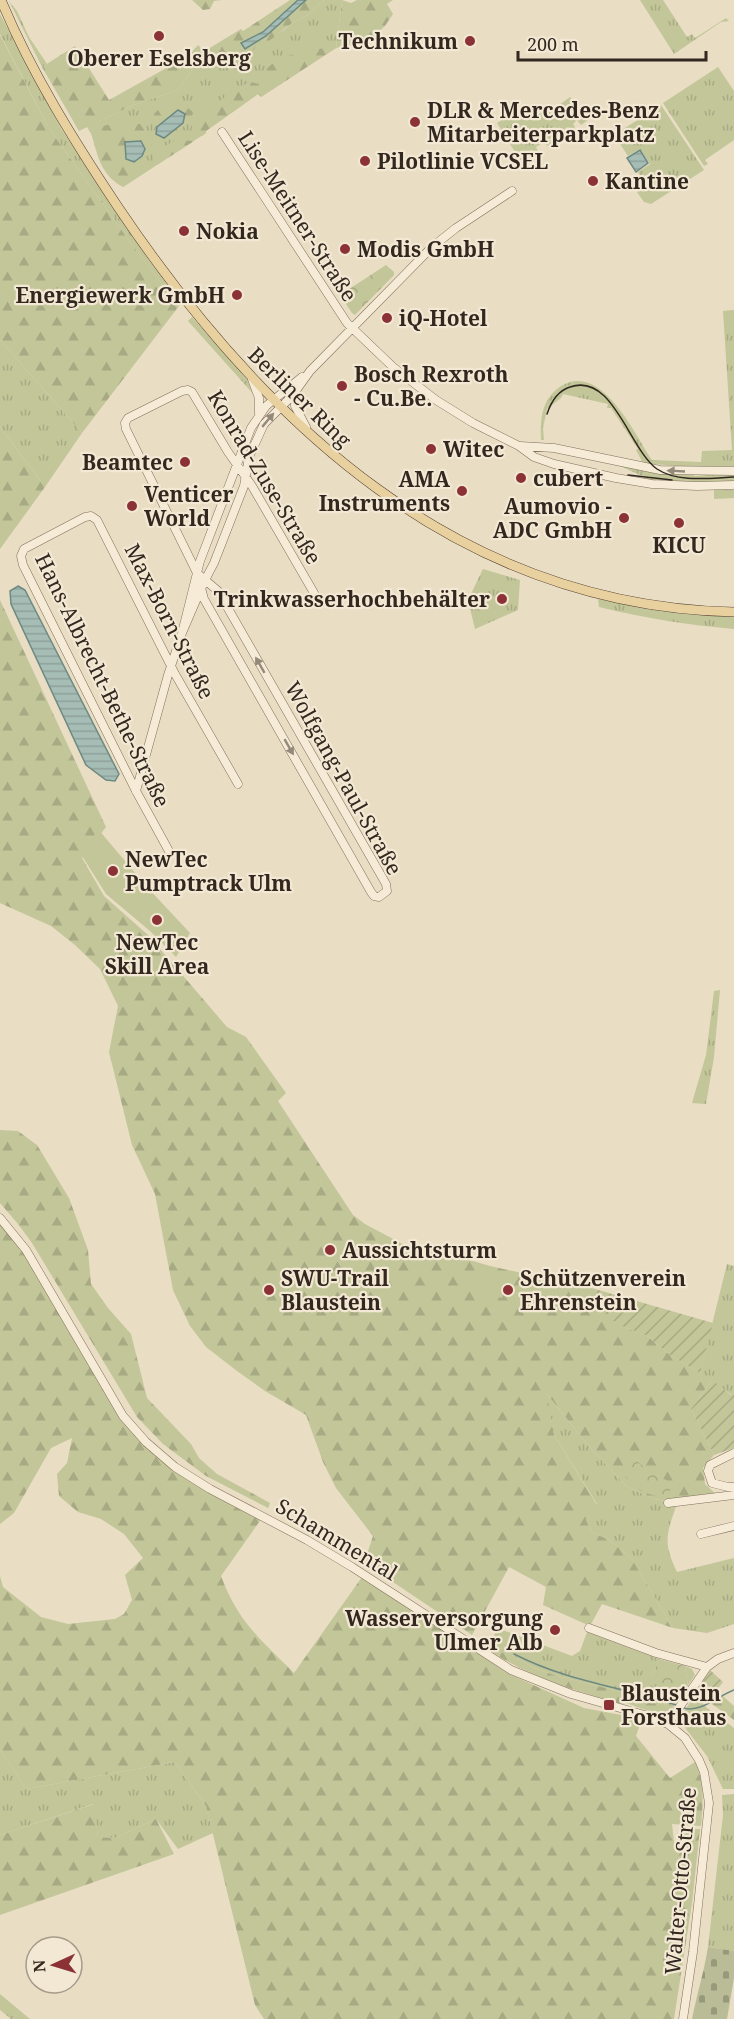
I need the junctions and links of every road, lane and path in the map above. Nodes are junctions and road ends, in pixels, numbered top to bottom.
1 (1, 0) edge
2 (222, 132) dead end
3 (512, 191) dead end
4 (352, 328) junction
5 (310, 371) junction
6 (250, 375) junction
7 (296, 388) junction
8 (277, 403) junction
9 (258, 415) junction
10 (127, 431) joint
11 (309, 434) junction
12 (519, 446) junction
13 (557, 449) junction
14 (237, 464) junction
15 (554, 464) junction
16 (734, 471) edge
17 (246, 476) junction
18 (734, 485) edge
19 (50, 535) joint
20 (197, 573) junction
21 (205, 579) junction
22 (200, 590) junction
23 (314, 593) dead end
24 (734, 612) edge
25 (182, 633) junction
26 (171, 666) junction
27 (238, 784) dead end
28 (136, 791) junction
29 (170, 853) dead end
30 (0, 1218) edge
31 (734, 1453) edge
32 (731, 1491) edge
33 (668, 1503) dead end
34 (734, 1526) edge
35 (701, 1534) dead end
36 (589, 1628) dead end
37 (734, 1653) edge
38 (707, 1667) junction
39 (668, 1724) junction
40 (683, 2019) edge

1 - 6 main road, Berliner Ring
2 - 4 street, Lise-Meitner-Straße
3 - 4 street
4 - 5 street
4 - 12 street, Lise-Meitner-Straße
5 - 7 street
5 - 8 street
6 - 8 main road, Berliner Ring
6 - 9 street
7 - 8 street
7 - 11 street
8 - 9 street
8 - 11 main road, Berliner Ring
17 -> 8 street
9 - 14 street
10 - 14 street, Konrad-Zuse-Straße
10 - 20 street, Wolfgang-Paul-Straße
11 - 24 main road, Berliner Ring
12 - 13 street, Lise-Meitner-Straße
12 - 15 street, Lise-Meitner-Straße
13 - 15 street
16 -> 13 street, Lise-Meitner-Straße
14 - 17 street, Konrad-Zuse-Straße
14 - 20 street
15 - 18 street, Lise-Meitner-Straße
17 - 21 street
17 - 23 street, Konrad-Zuse-Straße
19 - 26 street, Max-Born-Straße
19 - 28 street, Hans-Albrecht-Bethe-Straße
20 - 21 street, Wolfgang-Paul-Straße
20 - 22 street, Wolfgang-Paul-Straße
20 - 25 street
21 - 22 street
22 -> 21 street, Wolfgang-Paul-Straße
22 - 25 street
25 - 26 street
26 - 27 street, Max-Born-Straße
26 - 28 street
28 - 29 street, Hans-Albrecht-Bethe-Straße
30 - 39 street, Schammental
31 - 32 street
32 - 33 street
34 - 35 street
36 - 38 street
37 - 38 street
38 - 39 street
39 - 40 street, Walter-Otto-Straße

